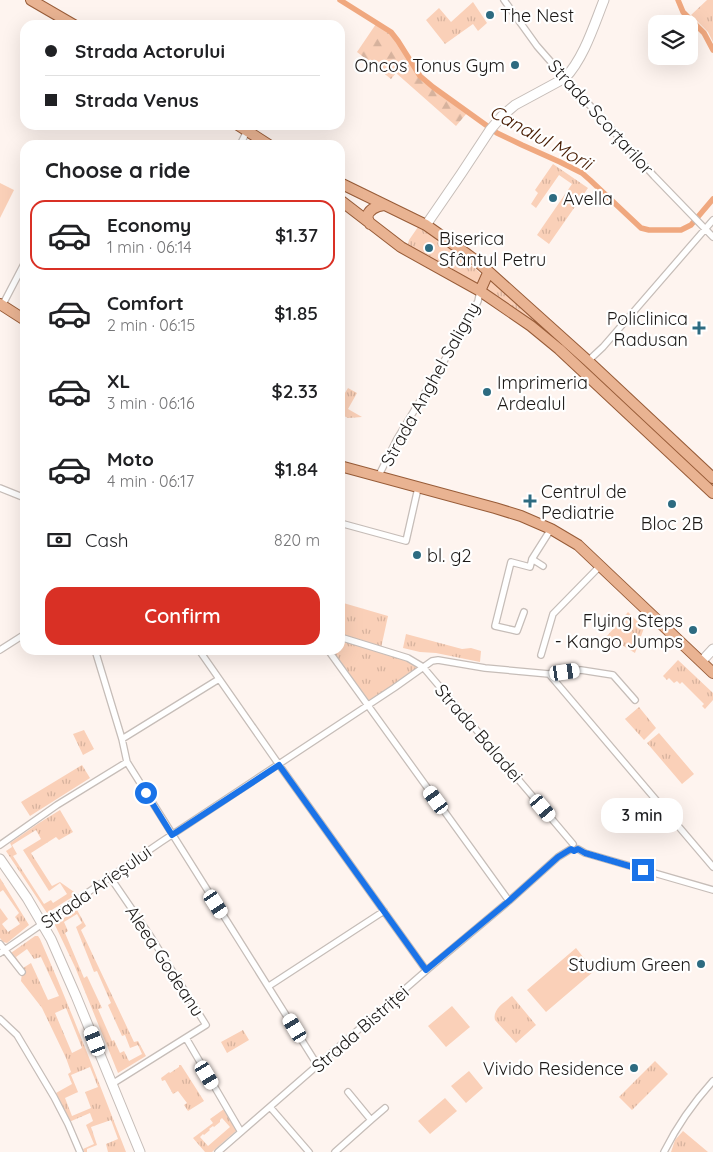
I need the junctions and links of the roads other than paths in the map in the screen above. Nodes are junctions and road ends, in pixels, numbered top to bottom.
1 (30, 0) edge
2 (504, 0) edge
3 (604, 0) edge
4 (65, 20) edge
5 (565, 78) junction
6 (248, 131) joint
7 (243, 140) edge
8 (262, 140) edge
9 (345, 186) edge
10 (345, 204) edge
11 (384, 205) junction
12 (713, 220) edge
13 (370, 224) junction
14 (426, 225) junction
15 (705, 230) junction
16 (713, 237) edge
17 (20, 271) edge
18 (488, 273) junction
19 (480, 291) junction
20 (1, 305) edge
21 (20, 317) edge
22 (588, 361) junction
23 (345, 467) edge
24 (378, 477) junction
25 (713, 478) edge
26 (0, 488) edge
27 (418, 488) junction
28 (713, 493) edge
29 (20, 496) edge
30 (345, 524) edge
31 (551, 528) junction
32 (532, 559) junction
33 (544, 566) dead end
34 (600, 566) junction
35 (524, 612) dead end
36 (20, 637) edge
37 (345, 639) edge
38 (713, 648) edge
39 (0, 650) edge
40 (97, 655) edge
41 (203, 655) edge
42 (332, 655) edge
43 (541, 655) dead end
44 (701, 662) junction
45 (423, 667) junction
46 (713, 673) edge
47 (549, 674) junction
48 (220, 679) junction
49 (635, 700) dead end
50 (367, 705) junction
51 (122, 739) junction
52 (127, 762) junction
53 (279, 765) junction
54 (172, 835) junction
55 (0, 845) edge
56 (574, 847) junction
57 (0, 859) edge
58 (713, 867) edge
59 (110, 877) junction
60 (713, 890) edge
61 (509, 901) junction
62 (384, 911) junction
63 (43, 923) junction
64 (0, 944) edge
65 (2, 952) edge
66 (426, 970) junction
67 (22, 972) dead end
68 (269, 986) junction
69 (0, 1019) edge
70 (186, 1038) junction
71 (318, 1066) junction
72 (713, 1081) edge
73 (112, 1084) junction
74 (348, 1092) dead end
75 (270, 1107) junction
76 (385, 1108) dead end
77 (371, 1120) junction
78 (241, 1132) junction
79 (80, 1152) edge
80 (140, 1152) edge
81 (218, 1152) edge
82 (309, 1152) edge
83 (335, 1152) edge
84 (664, 1152) edge

1 - 4 main road
2 - 5 street, Strada Scorțarilor
3 - 5 main road
5 - 14 main road
5 - 15 street, Strada Scorțarilor
6 - 7 street
6 - 8 main road
9 - 11 main road
10 - 13 main road
11 - 13 main road
11 - 14 main road
12 - 15 street
13 - 19 main road
14 - 18 main road
15 - 16 street, Strada Scorțarilor
15 - 22 street
17 - 20 street
18 - 19 main road
18 - 22 main road
19 - 24 street, Strada Anghel Saligny
19 - 28 main road
20 - 21 main road
22 - 25 main road
23 - 24 main road
24 - 27 main road
26 - 29 street
27 - 30 street
27 - 31 main road
31 - 32 street
31 - 34 main road
32 - 33 street
32 - 35 street
34 - 43 street
34 - 44 main road
36 - 39 street
37 - 45 street
38 - 44 main road
40 - 51 street
41 - 48 street
42 - 50 street
44 - 46 main road
45 - 47 street
45 - 50 street, Strada Arieșului
45 - 56 street, Strada Baladei
47 - 49 street
47 - 58 street
48 - 51 street
48 - 53 street
50 - 53 street, Strada Arieșului
50 - 61 street
51 - 52 street
52 - 54 street
52 - 55 street
53 - 54 street, Strada Arieșului
53 - 62 street
54 - 59 street, Strada Arieșului
54 - 68 street
56 - 60 street
56 - 61 street, Strada Bistriței
57 - 63 main road
59 - 63 street, Strada Arieșului
59 - 70 street, Aleea Godeanu
61 - 66 street, Strada Bistriței
62 - 66 street
62 - 68 street
63 - 65 street, Strada Arieșului
63 - 73 main road
64 - 65 street
65 - 67 street
66 - 71 street, Strada Bistriței
68 - 71 street
69 - 79 street
70 - 73 street, Aleea Godeanu
70 - 78 street, Aleea Godeanu
71 - 75 street, Strada Bistriței
72 - 84 street
73 - 80 main road
74 - 77 street
75 - 78 street, Strada Bistriței
75 - 82 street
76 - 77 street
77 - 83 street
78 - 81 street, Strada Bistriței

